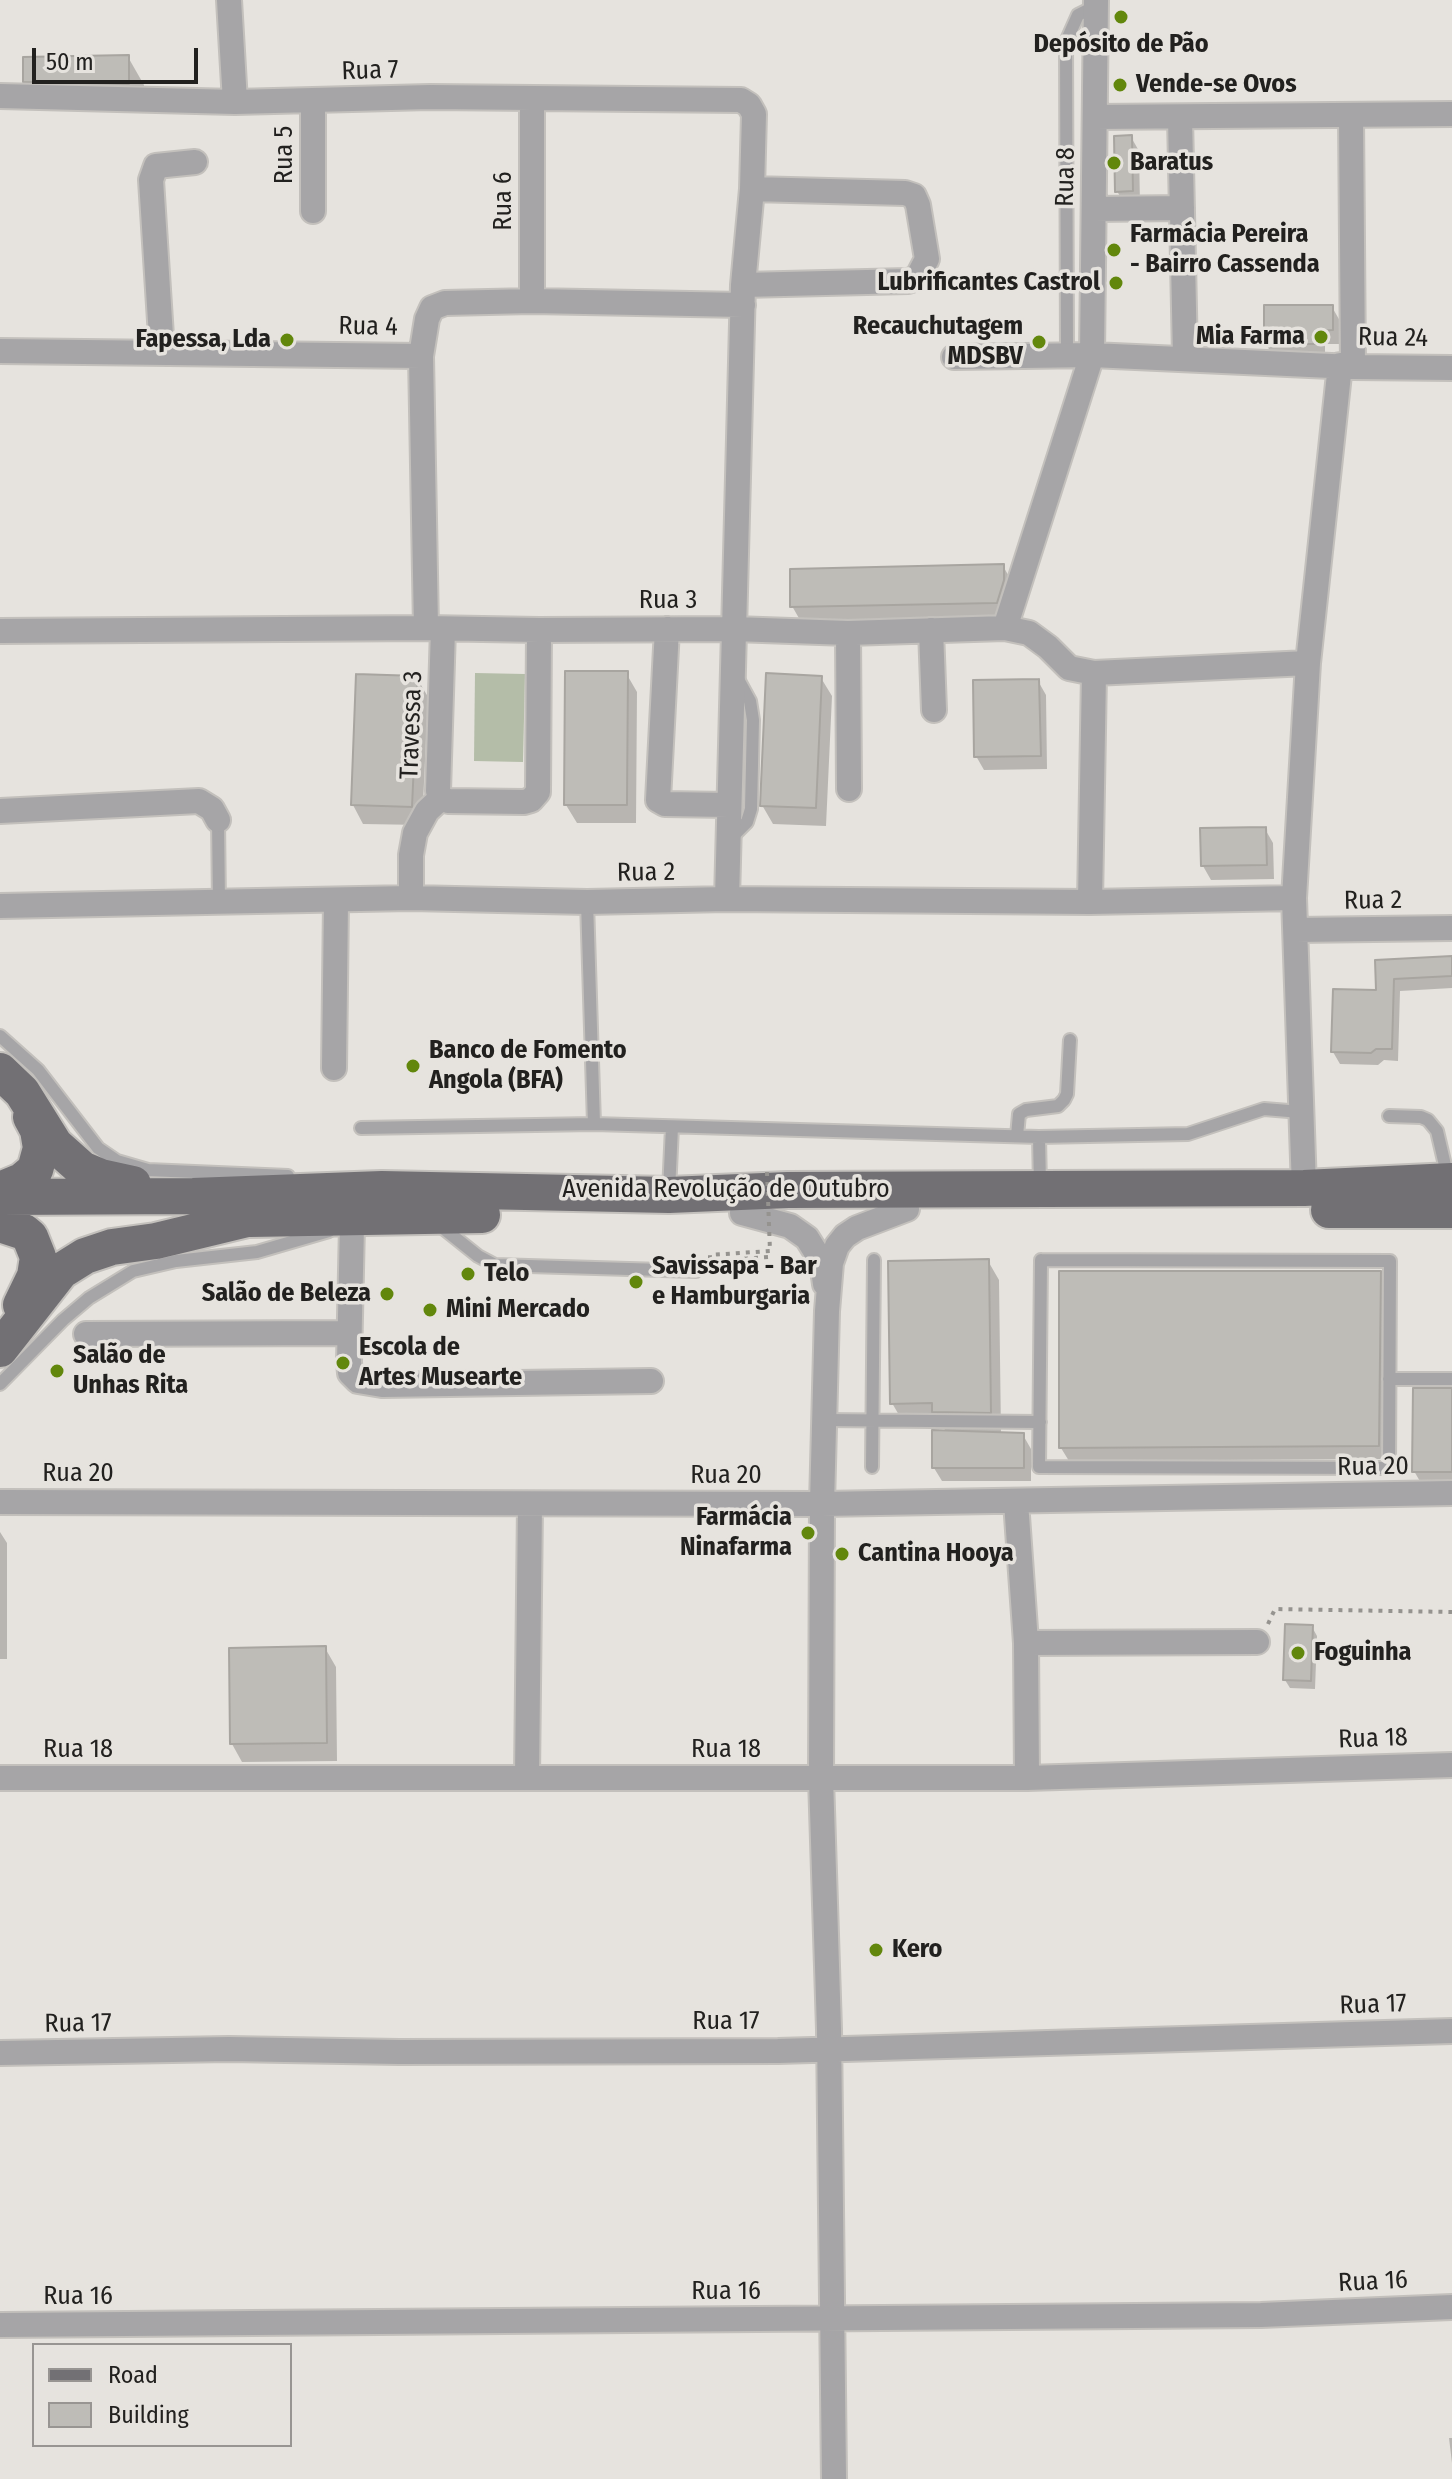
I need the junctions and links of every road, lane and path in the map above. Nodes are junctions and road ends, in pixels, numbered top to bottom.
1 (229, 0) edge
2 (1096, 3) edge
3 (0, 96) edge
4 (313, 100) junction
5 (532, 100) junction
6 (235, 102) junction
7 (1452, 114) edge
8 (1351, 116) junction
9 (1095, 117) junction
10 (1180, 117) junction
11 (195, 162) dead end
12 (752, 189) junction
13 (1182, 208) junction
14 (1094, 209) junction
15 (313, 211) dead end
16 (743, 295) junction
17 (532, 301) junction
18 (0, 351) edge
19 (162, 352) junction
20 (1067, 355) junction
21 (1092, 355) junction
22 (421, 356) junction
23 (954, 357) dead end
24 (1185, 357) junction
25 (1347, 366) junction
26 (1452, 368) edge
27 (435, 628) junction
28 (1005, 628) junction
29 (667, 629) junction
30 (734, 629) junction
31 (539, 630) junction
32 (931, 630) junction
33 (0, 631) edge
34 (848, 633) junction
35 (1308, 663) junction
36 (733, 669) junction
37 (1094, 673) junction
38 (934, 710) dead end
39 (849, 789) dead end
40 (441, 798) junction
41 (729, 805) junction
42 (0, 811) edge
43 (218, 820) joint
44 (728, 841) junction
45 (411, 898) junction
46 (1294, 898) junction
47 (727, 899) junction
48 (336, 901) junction
49 (587, 902) junction
50 (1090, 902) junction
51 (219, 904) junction
52 (0, 906) edge
53 (1452, 928) edge
54 (1296, 930) junction
55 (0, 1036) edge
56 (1070, 1040) dead end
57 (334, 1068) dead end
58 (0, 1071) edge
59 (0, 1078) edge
60 (1301, 1112) junction
61 (1389, 1116) dead end
62 (594, 1124) junction
63 (672, 1127) junction
64 (361, 1128) dead end
65 (1017, 1136) junction
66 (1039, 1137) junction
67 (767, 1172) dead end
68 (1040, 1188) junction
69 (1304, 1188) junction
70 (0, 1190) edge
71 (1451, 1191) edge
72 (669, 1195) junction
73 (193, 1196) junction
74 (0, 1197) edge
75 (907, 1209) junction
76 (373, 1210) junction
77 (742, 1213) junction
78 (426, 1215) junction
79 (0, 1217) edge
80 (247, 1219) junction
81 (0, 1224) edge
82 (769, 1254) junction
83 (874, 1260) dead end
84 (696, 1271) dead end
85 (827, 1311) junction
86 (0, 1331) edge
87 (349, 1333) junction
88 (86, 1334) dead end
89 (0, 1349) edge
90 (1389, 1379) junction
91 (1452, 1379) edge
92 (651, 1381) dead end
93 (0, 1384) edge
94 (824, 1420) junction
95 (872, 1421) junction
96 (1040, 1422) junction
97 (872, 1467) dead end
98 (1452, 1493) edge
99 (0, 1502) edge
100 (1016, 1502) junction
101 (530, 1504) junction
102 (822, 1504) junction
103 (1452, 1612) edge
104 (1257, 1642) joint
105 (1026, 1643) junction
106 (1452, 1765) edge
107 (527, 1777) junction
108 (0, 1778) edge
109 (821, 1778) junction
110 (1027, 1778) junction
111 (1452, 2031) edge
112 (830, 2050) junction
113 (0, 2053) edge
114 (1452, 2307) edge
115 (834, 2319) junction
116 (0, 2325) edge
117 (834, 2479) edge

1 - 6 street
2 - 9 street, Rua 8
2 - 20 lane
3 - 6 street, Rua 7
4 - 5 street, Rua 7
4 - 6 street, Rua 7
4 - 15 street, Rua 5
5 - 12 street, Rua 7
5 - 17 street, Rua 6
7 - 8 street
8 - 10 street
8 - 25 street
9 - 10 street
9 - 14 street, Rua 8
10 - 13 street
11 - 19 street
12 - 16 street
12 - 16 street, Rua 4
13 - 14 street
13 - 24 street
14 - 21 street, Rua 8
16 - 17 street, Rua 4
16 - 30 street
17 - 22 street, Rua 4
18 - 19 street, Rua 4
19 - 22 street, Rua 4
20 - 21 street, Rua 24
20 - 23 street, Rua 24
21 - 24 street, Rua 24
21 - 28 street, Rua 8
22 - 27 street, Travessa 3
24 - 25 street, Rua 24
25 - 26 street, Rua 24
25 - 35 street
27 - 31 street, Rua 3
27 - 33 street, Rua 3
27 - 40 street, Travessa 3
28 - 32 street, Rua 3
28 - 37 street, Rua 3
29 - 30 street, Rua 3
29 - 31 street, Rua 3
29 - 41 street
30 - 34 street, Rua 3
30 - 36 street
31 - 40 street, Travessa 3
32 - 34 street, Rua 3
32 - 38 street
34 - 39 street
35 - 37 street
35 - 46 street
36 - 41 street
36 - 44 lane
37 - 50 street
40 - 45 street
41 - 44 street
42 - 43 street
43 - 51 lane
44 - 47 street
45 - 48 street, Rua 2
45 - 49 street, Rua 2
46 - 50 street, Rua 2
46 - 54 street
47 - 49 street, Rua 2
47 - 50 street, Rua 2
48 - 51 street, Rua 2
48 - 57 street
49 - 62 lane
51 - 52 street, Rua 2
53 - 54 street, Rua 2
54 - 60 street
55 - 76 lane
56 - 65 lane
58 - 73 main road
59 - 70 main road
60 - 66 lane
60 - 69 street
61 - 71 lane
62 - 63 lane
62 - 64 lane
63 - 65 lane
63 - 72 lane
65 - 66 lane
66 - 68 lane
67 - 82 path, bridge
68 - 69 main road, Avenida Revolução de Outubro
68 - 72 main road, Avenida Revolução de Outubro
69 - 71 main road, Avenida Revolução de Outubro
71 - 75 main road, Avenida Revolução de Outubro
72 - 76 main road, Avenida Revolução de Outubro
73 - 74 main road, Avenida Revolução de Outubro
73 - 76 main road, Avenida Revolução de Outubro
75 - 77 main road, Avenida Revolução de Outubro
75 - 85 street
76 - 78 main road, Avenida Revolução de Outubro
76 - 80 main road, Avenida Revolução de Outubro
76 - 87 street
76 - 93 lane
77 - 78 main road, Avenida Revolução de Outubro
77 - 85 street
78 - 84 lane
79 - 80 main road, Avenida Revolução de Outubro
80 - 89 main road
81 - 86 main road
82 - 82 path
83 - 95 lane
85 - 94 street
87 - 88 street
87 - 92 street
90 - 91 lane
90 - 96 lane
90 - 96 lane
94 - 95 lane
94 - 102 street
95 - 96 lane
95 - 97 lane
98 - 100 street, Rua 20
99 - 101 street, Rua 20
100 - 102 street, Rua 20
100 - 105 street
101 - 102 street, Rua 20
101 - 107 street
102 - 109 street
103 - 104 path
104 - 105 street
105 - 110 street
106 - 110 street, Rua 18
107 - 108 street, Rua 18
107 - 109 street, Rua 18
109 - 110 street, Rua 18
109 - 112 street
111 - 112 street, Rua 17
112 - 113 street, Rua 17
112 - 115 street
114 - 115 street, Rua 16
115 - 116 street, Rua 16
115 - 117 street

